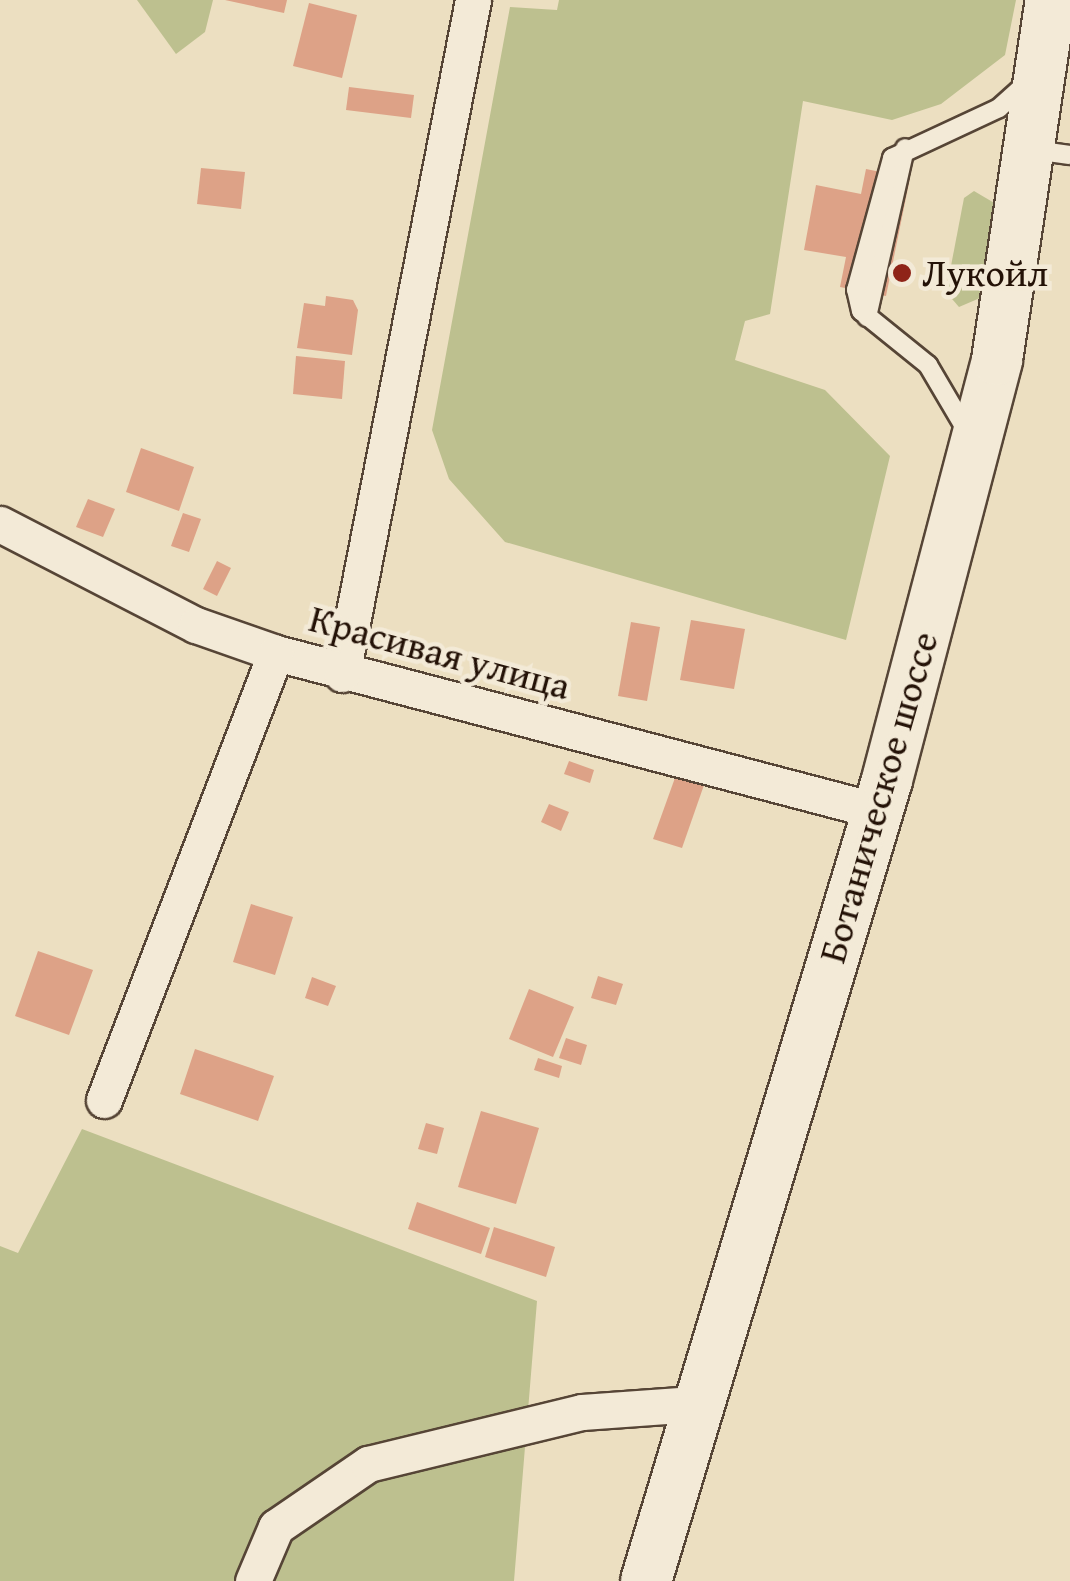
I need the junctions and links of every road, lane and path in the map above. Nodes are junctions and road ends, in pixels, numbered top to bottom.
1 (473, 0) edge
2 (1051, 0) edge
3 (1040, 70) junction
4 (1049, 152) edge
5 (974, 445) junction
6 (0, 524) edge
7 (276, 653) junction
8 (342, 674) junction
9 (878, 811) junction
10 (104, 1100) dead end
11 (694, 1404) junction
12 (252, 1581) edge
13 (646, 1581) edge

1 - 8 street
2 - 3 street, Ботаническое шоссе
3 - 4 street, Ботаническое шоссе
3 - 5 lane
4 - 5 street, Ботаническое шоссе
5 - 9 street, Ботаническое шоссе
6 - 7 street, Красивая улица
7 - 8 street, Красивая улица
7 - 10 street
8 - 9 street, Красивая улица
9 - 11 street, Ботаническое шоссе
11 - 12 street
11 - 13 street, Ботаническое шоссе

